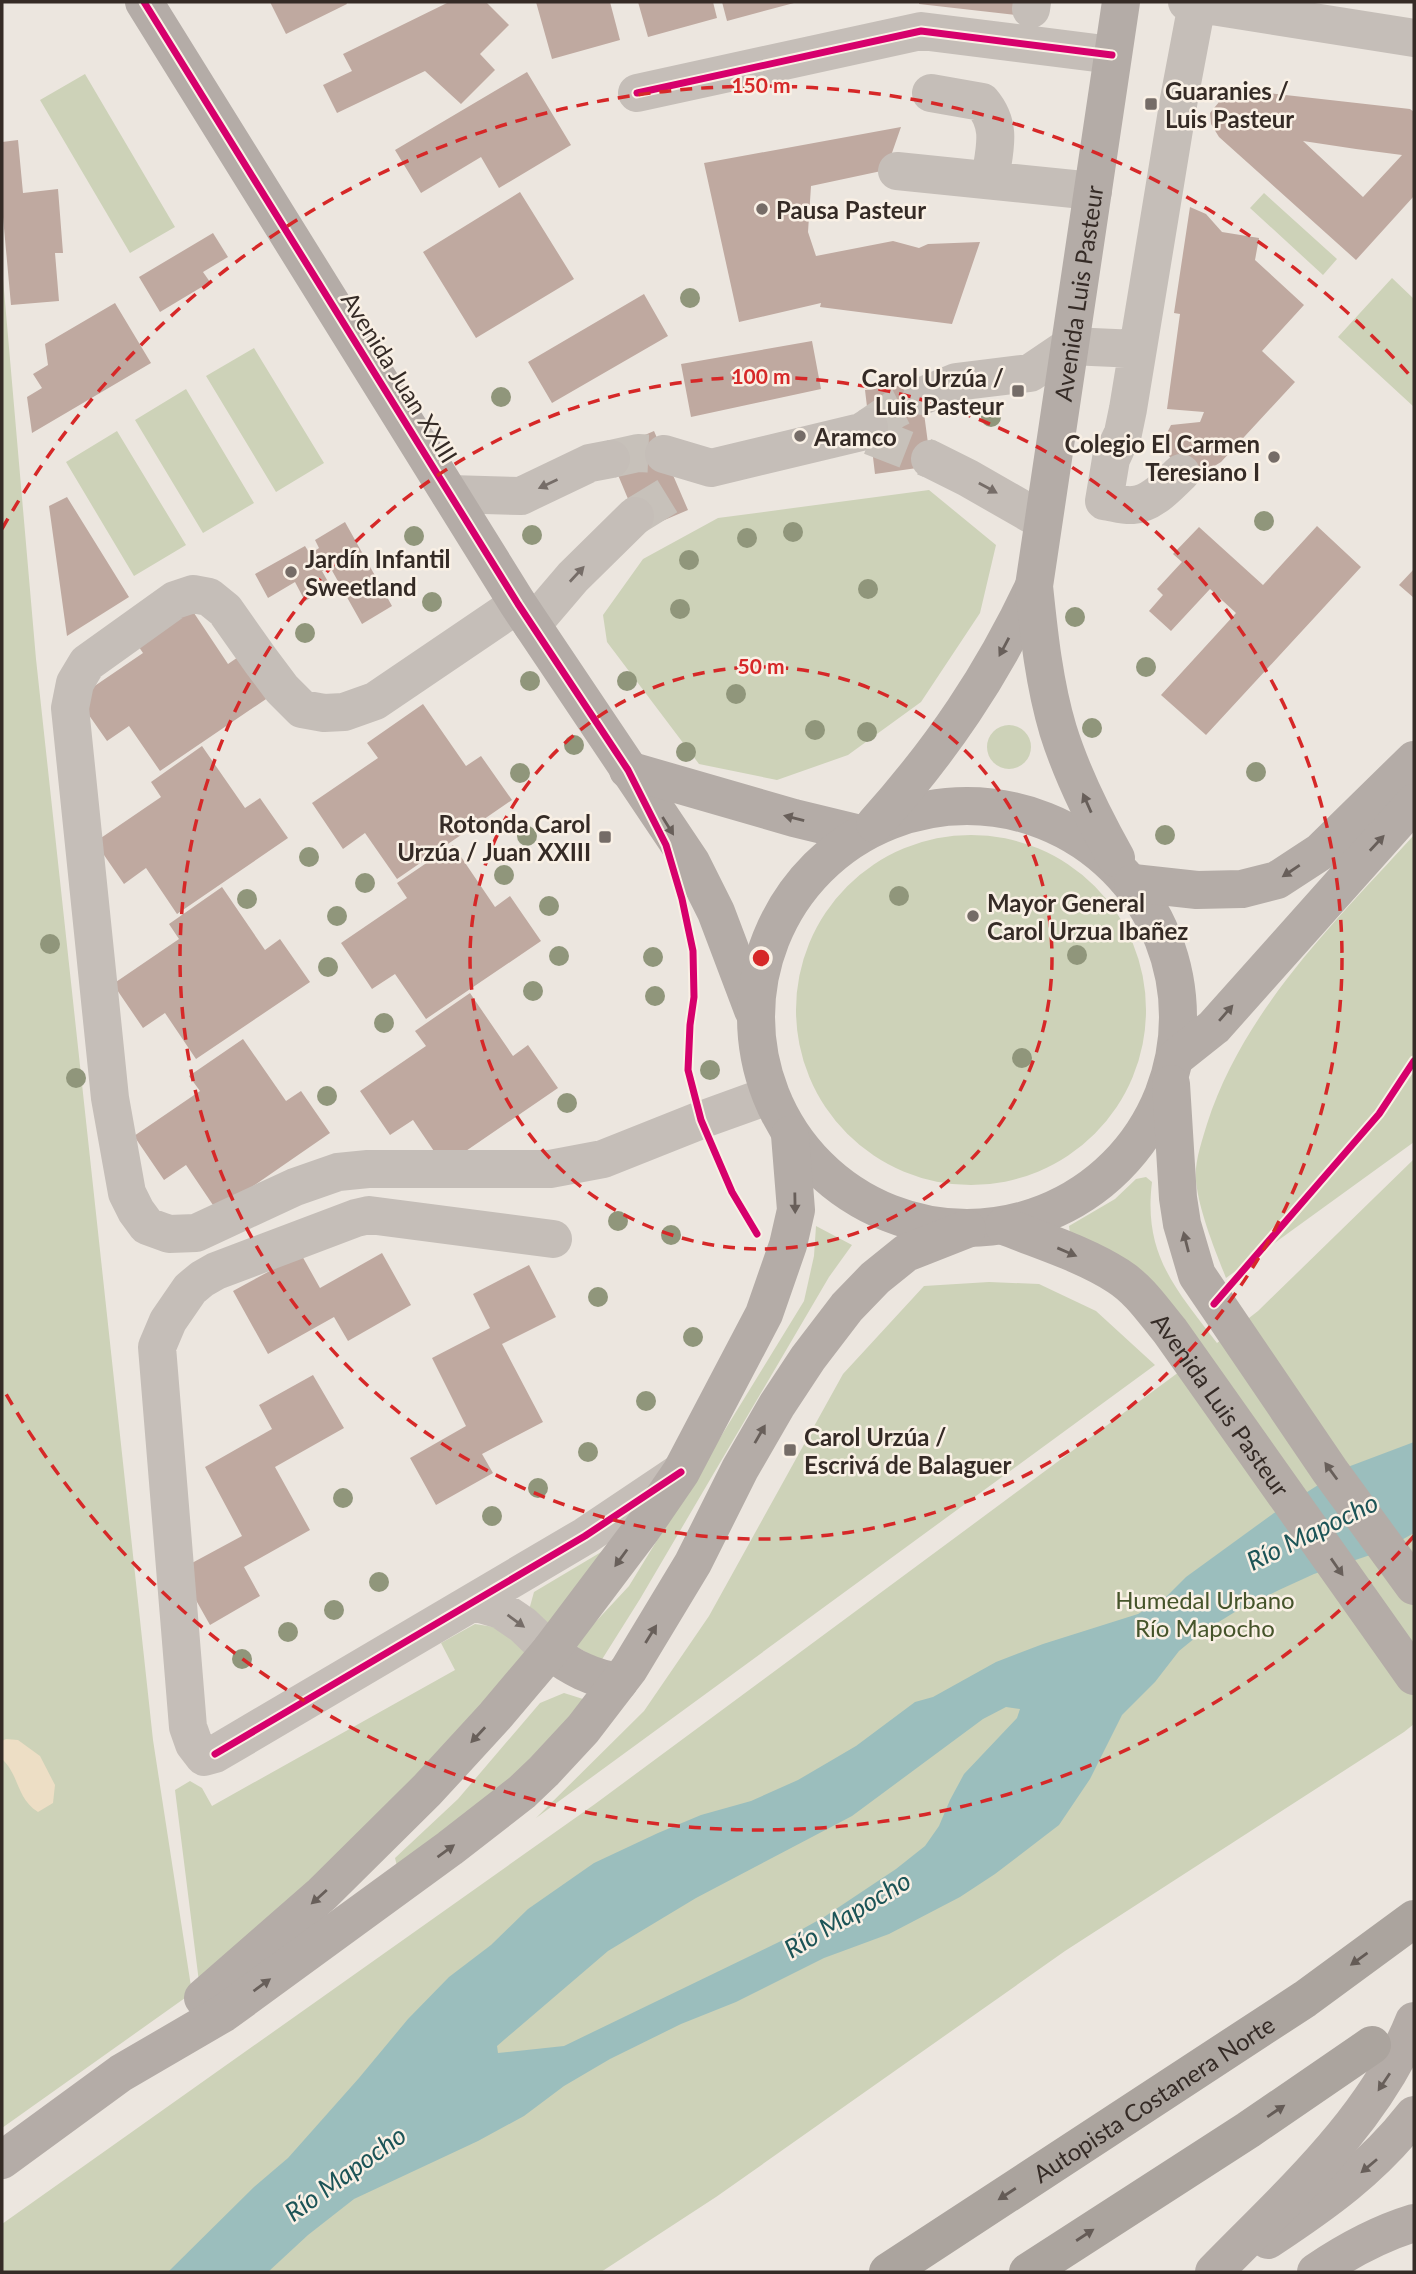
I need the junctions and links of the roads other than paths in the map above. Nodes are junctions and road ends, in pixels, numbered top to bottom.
1 (144, 2) edge
2 (1121, 2) edge
3 (1192, 3) edge
4 (1414, 38) edge
5 (1112, 55) junction
6 (638, 93) dead end
7 (931, 93) dead end
8 (897, 171) dead end
9 (990, 180) junction
10 (1093, 191) junction
11 (1070, 346) junction
12 (1137, 349) junction
13 (922, 396) tunnel mouth
14 (867, 432) tunnel mouth
15 (664, 454) tunnel mouth
16 (611, 459) tunnel mouth
17 (930, 459) tunnel mouth
18 (711, 468) junction
19 (1181, 473) dead end
20 (679, 489) tunnel mouth
21 (450, 494) junction
22 (635, 516) tunnel mouth
23 (1043, 521) junction
24 (1034, 586) junction
25 (525, 615) junction
26 (1414, 760) edge
27 (628, 771) junction
28 (1414, 803) edge
29 (867, 829) junction
30 (1126, 873) junction
31 (754, 1015) junction
32 (1173, 1066) junction
33 (770, 1095) junction
34 (790, 1135) junction
35 (986, 1228) junction
36 (554, 1239) dead end
37 (681, 1472) junction
38 (1414, 1586) edge
39 (474, 1602) junction
40 (550, 1651) junction
41 (1414, 1676) edge
42 (619, 1682) junction
43 (1414, 1919) edge
44 (1414, 2021) edge
45 (1372, 2045) dead end
46 (121, 2073) junction
47 (1414, 2115) edge
48 (2, 2160) edge
49 (1414, 2223) edge
50 (888, 2272) edge
51 (1028, 2272) edge
52 (1214, 2272) edge
53 (1220, 2272) edge
54 (1316, 2272) edge

1 - 21 main road, Avenida Juan XXIII
2 - 5 main road, Avenida Luis Pasteur
3 - 4 street
3 - 12 street
5 - 6 street
5 - 10 main road, Avenida Luis Pasteur
7 - 9 street
8 - 9 street
9 - 10 street
10 - 11 main road, Avenida Luis Pasteur
11 - 12 street
11 - 13 street
11 - 23 main road, Avenida Luis Pasteur
12 - 19 street
14 - 18 street
15 - 18 street
16 -> 21 street
17 -> 23 street
18 - 20 street
21 - 25 main road, Avenida Juan XXIII
25 -> 22 street
23 - 24 main road, Avenida Luis Pasteur
24 -> 29 main road, Avenida Luis Pasteur
30 -> 24 main road, Avenida Luis Pasteur
25 - 27 main road, Avenida Juan XXIII
25 - 33 street
26 -> 30 main road
29 -> 27 main road
27 -> 31 main road, Avenida Juan XXIII
32 -> 28 main road
29 - 30 main road
29 - 31 main road
30 - 32 main road, Avenida Luis Pasteur
31 - 33 main road
32 - 35 main road
38 -> 32 main road, Avenida Luis Pasteur
33 - 34 main road
34 - 35 main road
34 -> 37 main road
35 -> 41 main road, Avenida Luis Pasteur
42 -> 35 main road
36 - 39 street
37 - 39 street
37 -> 40 main road
39 -> 40 street
40 - 42 main road
40 -> 46 main road
46 -> 42 main road
43 -> 50 highway, Autopista Costanera Norte
44 -> 52 main road
51 -> 45 highway
46 - 48 main road
47 -> 53 main road
49 - 54 main road

